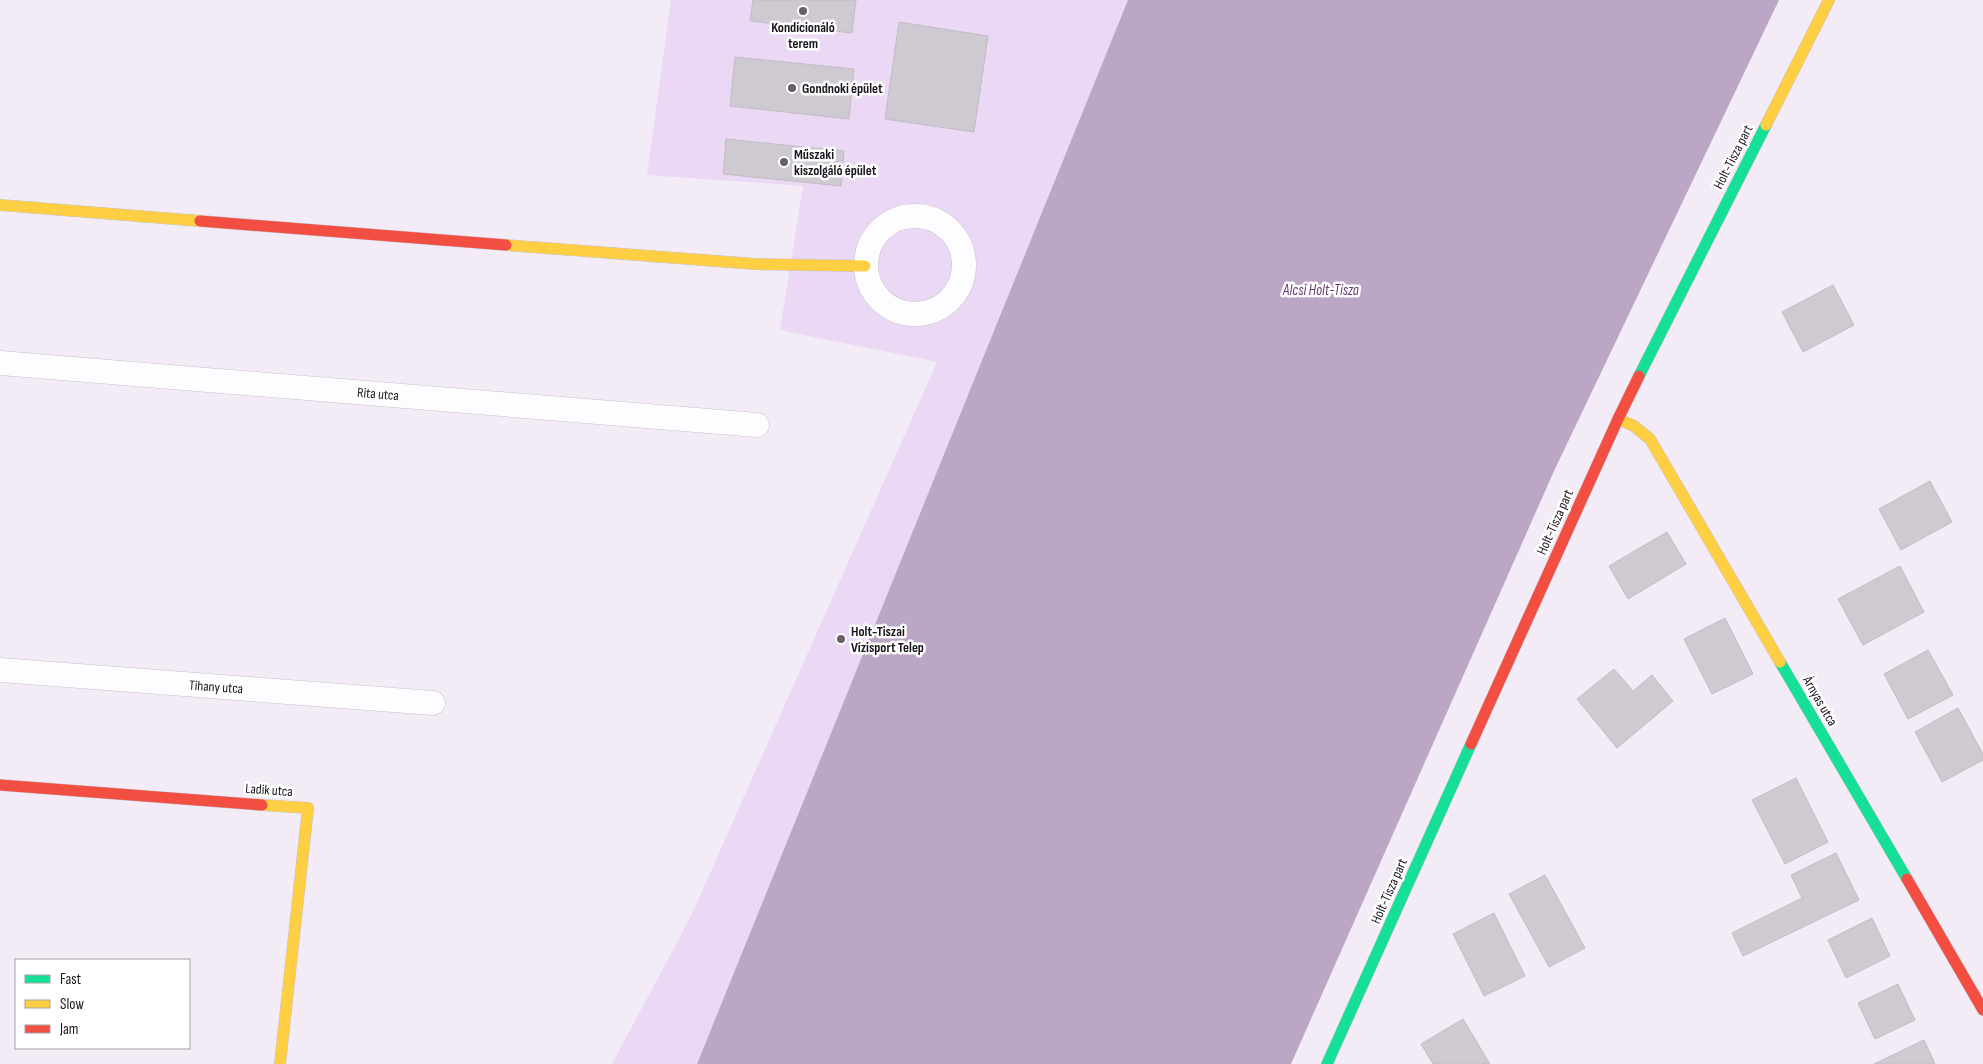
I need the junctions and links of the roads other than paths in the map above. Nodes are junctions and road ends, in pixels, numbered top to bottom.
1 (1829, 0) edge
2 (0, 205) edge
3 (865, 266) junction
4 (0, 363) edge
5 (1618, 419) junction
6 (757, 425) dead end
7 (0, 670) edge
8 (433, 703) dead end
9 (0, 785) edge
10 (1983, 1010) edge
11 (280, 1064) edge
12 (1327, 1064) edge

1 - 5 street, Holt-Tisza part
2 - 3 street
3 - 3 street
4 - 6 street, Rita utca
5 - 10 street, Árnyas utca
5 - 12 street, Holt-Tisza part
7 - 8 street, Tihany utca
9 - 11 street, Ladik utca

